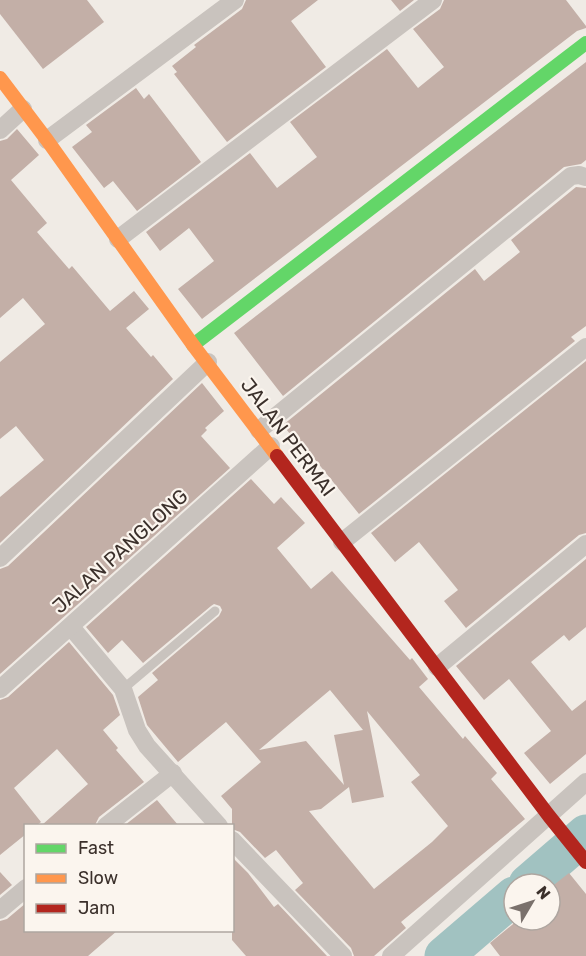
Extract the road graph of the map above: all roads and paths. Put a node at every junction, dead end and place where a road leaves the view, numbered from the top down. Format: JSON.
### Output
{"nodes":[{"id":1,"x":236,"y":0,"type":"edge"},
{"id":2,"x":433,"y":0,"type":"edge"},
{"id":3,"x":586,"y":43,"type":"edge"},
{"id":4,"x":0,"y":78,"type":"edge"},
{"id":5,"x":23,"y":109,"type":"junction"},
{"id":6,"x":0,"y":130,"type":"edge"},
{"id":7,"x":47,"y":140,"type":"junction"},
{"id":8,"x":586,"y":177,"type":"edge"},
{"id":9,"x":118,"y":239,"type":"junction"},
{"id":10,"x":193,"y":345,"type":"junction"},
{"id":11,"x":586,"y":347,"type":"edge"},
{"id":12,"x":208,"y":362,"type":"junction"},
{"id":13,"x":259,"y":430,"type":"junction"},
{"id":14,"x":271,"y":446,"type":"junction"},
{"id":15,"x":342,"y":542,"type":"junction"},
{"id":16,"x":586,"y":544,"type":"edge"},
{"id":17,"x":0,"y":558,"type":"edge"},
{"id":18,"x":215,"y":611,"type":"dead end"},
{"id":19,"x":71,"y":627,"type":"junction"},
{"id":20,"x":437,"y":667,"type":"junction"},
{"id":21,"x":0,"y":689,"type":"edge"},
{"id":22,"x":123,"y":689,"type":"junction"},
{"id":23,"x":173,"y":773,"type":"junction"},
{"id":24,"x":586,"y":782,"type":"edge"},
{"id":25,"x":550,"y":817,"type":"junction"},
{"id":26,"x":107,"y":824,"type":"edge"},
{"id":27,"x":218,"y":824,"type":"edge"},
{"id":28,"x":234,"y":842,"type":"edge"},
{"id":29,"x":586,"y":862,"type":"edge"},
{"id":30,"x":24,"y":890,"type":"edge"},
{"id":31,"x":0,"y":910,"type":"edge"},
{"id":32,"x":343,"y":956,"type":"edge"},
{"id":33,"x":391,"y":956,"type":"edge"}],
"edges":[{"from":1,"to":7,"type":"street"},
{"from":2,"to":9,"type":"street"},
{"from":3,"to":10,"type":"street"},
{"from":4,"to":5,"type":"street","name":"JALAN PERMAI"},
{"from":5,"to":6,"type":"street"},
{"from":5,"to":7,"type":"street","name":"JALAN PERMAI"},
{"from":7,"to":9,"type":"street","name":"JALAN PERMAI"},
{"from":8,"to":13,"type":"street"},
{"from":9,"to":10,"type":"street","name":"JALAN PERMAI"},
{"from":10,"to":12,"type":"street","name":"JALAN PERMAI"},
{"from":11,"to":15,"type":"street"},
{"from":12,"to":13,"type":"street","name":"JALAN PERMAI"},
{"from":12,"to":17,"type":"street"},
{"from":13,"to":14,"type":"street","name":"JALAN PERMAI"},
{"from":14,"to":15,"type":"street","name":"JALAN PERMAI"},
{"from":14,"to":19,"type":"street","name":"JALAN PANGLONG"},
{"from":15,"to":20,"type":"street","name":"JALAN PERMAI"},
{"from":16,"to":20,"type":"street"},
{"from":18,"to":22,"type":"lane"},
{"from":19,"to":21,"type":"street","name":"JALAN PANGLONG"},
{"from":19,"to":22,"type":"street"},
{"from":20,"to":25,"type":"street","name":"JALAN PERMAI"},
{"from":22,"to":23,"type":"street"},
{"from":23,"to":26,"type":"street"},
{"from":23,"to":27,"type":"street"},
{"from":24,"to":25,"type":"street"},
{"from":25,"to":29,"type":"street","name":"JALAN PERMAI"},
{"from":25,"to":33,"type":"street"},
{"from":28,"to":32,"type":"street"},
{"from":30,"to":31,"type":"street"}]}
